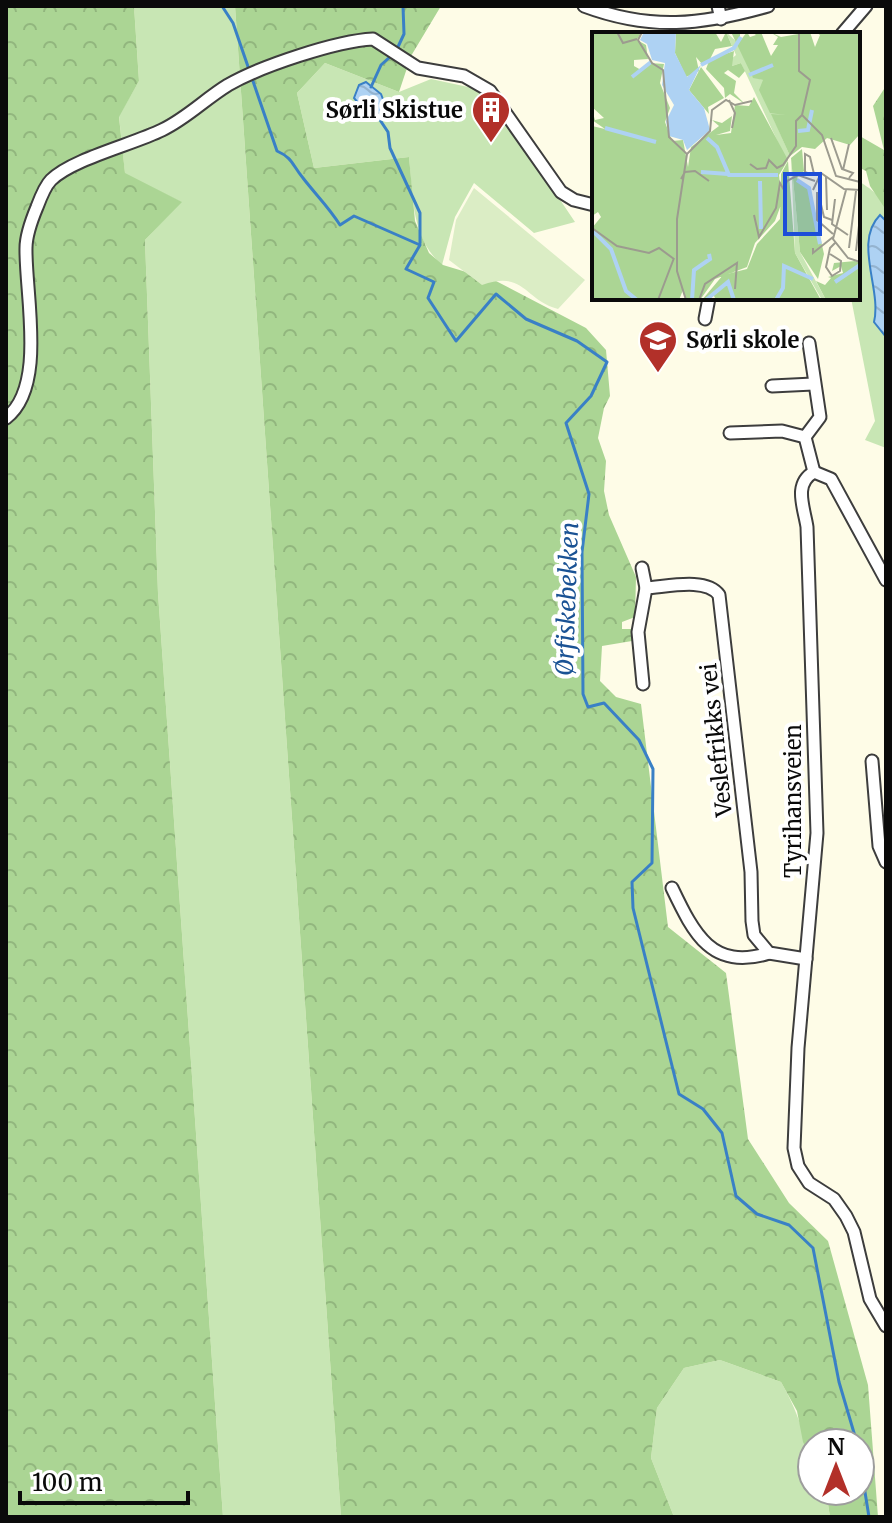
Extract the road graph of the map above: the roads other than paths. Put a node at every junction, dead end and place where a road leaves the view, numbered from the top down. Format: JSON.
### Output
{"nodes":[{"id":1,"x":584,"y":6,"type":"edge"},
{"id":2,"x":718,"y":6,"type":"edge"},
{"id":3,"x":768,"y":6,"type":"edge"},
{"id":4,"x":866,"y":6,"type":"edge"},
{"id":5,"x":721,"y":19,"type":"junction"},
{"id":6,"x":844,"y":32,"type":"edge"},
{"id":7,"x":592,"y":204,"type":"edge"},
{"id":8,"x":709,"y":300,"type":"edge"},
{"id":9,"x":705,"y":319,"type":"dead end"},
{"id":10,"x":809,"y":343,"type":"dead end"},
{"id":11,"x":813,"y":384,"type":"junction"},
{"id":12,"x":772,"y":386,"type":"dead end"},
{"id":13,"x":6,"y":418,"type":"edge"},
{"id":14,"x":730,"y":433,"type":"dead end"},
{"id":15,"x":805,"y":437,"type":"junction"},
{"id":16,"x":814,"y":472,"type":"junction"},
{"id":17,"x":642,"y":568,"type":"dead end"},
{"id":18,"x":886,"y":580,"type":"edge"},
{"id":19,"x":646,"y":588,"type":"junction"},
{"id":20,"x":643,"y":684,"type":"dead end"},
{"id":21,"x":872,"y":761,"type":"dead end"},
{"id":22,"x":886,"y":862,"type":"edge"},
{"id":23,"x":672,"y":888,"type":"dead end"},
{"id":24,"x":769,"y":953,"type":"junction"},
{"id":25,"x":806,"y":959,"type":"junction"},
{"id":26,"x":886,"y":1326,"type":"edge"}],
"edges":[{"from":1,"to":5,"type":"street"},
{"from":2,"to":5,"type":"street"},
{"from":3,"to":5,"type":"street"},
{"from":4,"to":6,"type":"street"},
{"from":7,"to":13,"type":"street"},
{"from":8,"to":9,"type":"street"},
{"from":10,"to":11,"type":"street"},
{"from":11,"to":12,"type":"street"},
{"from":11,"to":15,"type":"street"},
{"from":14,"to":15,"type":"street"},
{"from":15,"to":16,"type":"street"},
{"from":16,"to":18,"type":"street"},
{"from":16,"to":25,"type":"street","name":"Tyrihansveien"},
{"from":17,"to":19,"type":"street"},
{"from":19,"to":20,"type":"street"},
{"from":19,"to":24,"type":"street","name":"Veslefrikks vei"},
{"from":21,"to":22,"type":"street"},
{"from":23,"to":24,"type":"street"},
{"from":24,"to":25,"type":"street"},
{"from":25,"to":26,"type":"street","name":"Tyrihansveien"}]}
